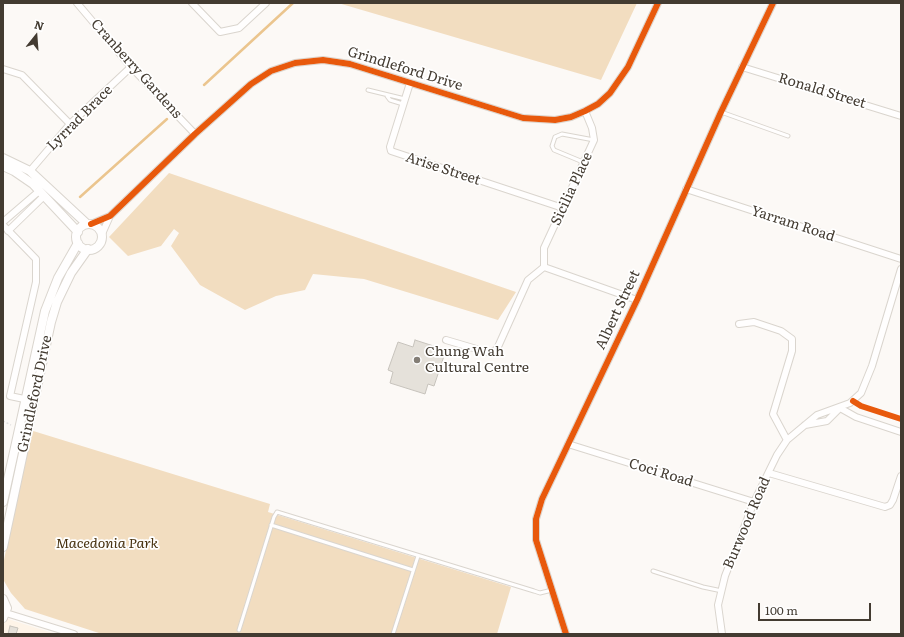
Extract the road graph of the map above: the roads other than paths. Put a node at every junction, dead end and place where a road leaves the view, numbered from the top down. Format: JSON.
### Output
{"nodes":[{"id":1,"x":79,"y":3,"type":"edge"},
{"id":2,"x":192,"y":3,"type":"edge"},
{"id":3,"x":266,"y":3,"type":"edge"},
{"id":4,"x":658,"y":3,"type":"edge"},
{"id":5,"x":773,"y":3,"type":"edge"},
{"id":6,"x":132,"y":67,"type":"junction"},
{"id":7,"x":742,"y":67,"type":"junction"},
{"id":8,"x":3,"y":69,"type":"edge"},
{"id":9,"x":410,"y":83,"type":"junction"},
{"id":10,"x":368,"y":90,"type":"dead end"},
{"id":11,"x":387,"y":96,"type":"junction"},
{"id":12,"x":404,"y":102,"type":"junction"},
{"id":13,"x":585,"y":111,"type":"junction"},
{"id":14,"x":721,"y":112,"type":"junction"},
{"id":15,"x":901,"y":116,"type":"edge"},
{"id":16,"x":70,"y":124,"type":"junction"},
{"id":17,"x":195,"y":134,"type":"junction"},
{"id":18,"x":788,"y":136,"type":"dead end"},
{"id":19,"x":594,"y":140,"type":"junction"},
{"id":20,"x":3,"y":158,"type":"edge"},
{"id":21,"x":585,"y":162,"type":"junction"},
{"id":22,"x":3,"y":166,"type":"edge"},
{"id":23,"x":30,"y":171,"type":"junction"},
{"id":24,"x":686,"y":188,"type":"junction"},
{"id":25,"x":41,"y":194,"type":"junction"},
{"id":26,"x":563,"y":208,"type":"junction"},
{"id":27,"x":110,"y":216,"type":"junction"},
{"id":28,"x":3,"y":224,"type":"edge"},
{"id":29,"x":89,"y":224,"type":"junction"},
{"id":30,"x":8,"y":231,"type":"junction"},
{"id":31,"x":78,"y":232,"type":"junction"},
{"id":32,"x":102,"y":234,"type":"junction"},
{"id":33,"x":78,"y":243,"type":"junction"},
{"id":34,"x":88,"y":250,"type":"junction"},
{"id":35,"x":901,"y":259,"type":"edge"},
{"id":36,"x":544,"y":267,"type":"junction"},
{"id":37,"x":901,"y":269,"type":"edge"},
{"id":38,"x":637,"y":300,"type":"junction"},
{"id":39,"x":739,"y":324,"type":"dead end"},
{"id":40,"x":446,"y":340,"type":"dead end"},
{"id":41,"x":25,"y":400,"type":"junction"},
{"id":42,"x":35,"y":401,"type":"junction"},
{"id":43,"x":840,"y":408,"type":"junction"},
{"id":44,"x":805,"y":425,"type":"junction"},
{"id":45,"x":901,"y":432,"type":"edge"},
{"id":46,"x":786,"y":440,"type":"junction"},
{"id":47,"x":568,"y":444,"type":"junction"},
{"id":48,"x":769,"y":473,"type":"junction"},
{"id":49,"x":901,"y":476,"type":"edge"},
{"id":50,"x":3,"y":502,"type":"edge"},
{"id":51,"x":754,"y":502,"type":"junction"},
{"id":52,"x":271,"y":526,"type":"junction"},
{"id":53,"x":3,"y":547,"type":"edge"},
{"id":54,"x":418,"y":556,"type":"junction"},
{"id":55,"x":413,"y":570,"type":"junction"},
{"id":56,"x":653,"y":571,"type":"dead end"},
{"id":57,"x":552,"y":590,"type":"junction"},
{"id":58,"x":722,"y":591,"type":"junction"},
{"id":59,"x":3,"y":599,"type":"edge"},
{"id":60,"x":5,"y":615,"type":"edge"},
{"id":61,"x":239,"y":630,"type":"dead end"},
{"id":62,"x":74,"y":634,"type":"edge"},
{"id":63,"x":393,"y":634,"type":"edge"},
{"id":64,"x":566,"y":634,"type":"edge"},
{"id":65,"x":722,"y":634,"type":"edge"}],
"edges":[{"from":1,"to":6,"type":"street","name":"Cranberry Gardens"},
{"from":2,"to":3,"type":"street"},
{"from":4,"to":13,"type":"street","name":"Grindleford Drive"},
{"from":5,"to":7,"type":"street","name":"Albert Street"},
{"from":6,"to":16,"type":"street","name":"Lyrrad Brace"},
{"from":6,"to":17,"type":"street","name":"Cranberry Gardens"},
{"from":7,"to":14,"type":"street","name":"Albert Street"},
{"from":7,"to":15,"type":"street","name":"Ronald Street"},
{"from":8,"to":16,"type":"street"},
{"from":9,"to":12,"type":"street","name":"Arise Street"},
{"from":9,"to":13,"type":"street","name":"Grindleford Drive"},
{"from":9,"to":17,"type":"street","name":"Grindleford Drive"},
{"from":10,"to":11,"type":"lane"},
{"from":11,"to":12,"type":"lane"},
{"from":11,"to":12,"type":"lane"},
{"from":12,"to":26,"type":"street","name":"Arise Street"},
{"from":13,"to":19,"type":"street","name":"Sicilia Place"},
{"from":14,"to":18,"type":"lane"},
{"from":14,"to":24,"type":"street","name":"Albert Street"},
{"from":16,"to":23,"type":"street","name":"Lyrrad Brace"},
{"from":17,"to":27,"type":"street","name":"Grindleford Drive"},
{"from":19,"to":21,"type":"street","name":"Sicilia Place"},
{"from":19,"to":21,"type":"lane"},
{"from":20,"to":23,"type":"street"},
{"from":21,"to":26,"type":"street","name":"Sicilia Place"},
{"from":22,"to":25,"type":"street"},
{"from":23,"to":29,"type":"street"},
{"from":24,"to":35,"type":"street","name":"Yarram Road"},
{"from":24,"to":38,"type":"street","name":"Albert Street"},
{"from":25,"to":28,"type":"street"},
{"from":25,"to":30,"type":"street"},
{"from":25,"to":31,"type":"street"},
{"from":26,"to":36,"type":"street","name":"Sicilia Place"},
{"from":27,"to":29,"type":"street","name":"Grindleford Drive"},
{"from":27,"to":32,"type":"street","name":"Grindleford Drive"},
{"from":28,"to":30,"type":"street"},
{"from":29,"to":31,"type":"street","name":"Grindleford Drive"},
{"from":29,"to":32,"type":"street"},
{"from":30,"to":41,"type":"street"},
{"from":31,"to":33,"type":"street","name":"Grindleford Drive"},
{"from":32,"to":34,"type":"street","name":"Grindleford Drive"},
{"from":33,"to":34,"type":"street"},
{"from":33,"to":41,"type":"street","name":"Grindleford Drive"},
{"from":34,"to":42,"type":"street","name":"Grindleford Drive"},
{"from":36,"to":38,"type":"street"},
{"from":36,"to":40,"type":"street"},
{"from":37,"to":43,"type":"street","name":"Burwood Road"},
{"from":38,"to":47,"type":"street","name":"Albert Street"},
{"from":39,"to":46,"type":"street"},
{"from":41,"to":42,"type":"street"},
{"from":41,"to":50,"type":"street","name":"Grindleford Drive"},
{"from":42,"to":53,"type":"street","name":"Grindleford Drive"},
{"from":43,"to":44,"type":"street","name":"Burwood Road"},
{"from":43,"to":44,"type":"street","name":"Burwood Road"},
{"from":43,"to":45,"type":"street"},
{"from":44,"to":46,"type":"street","name":"Burwood Road"},
{"from":46,"to":48,"type":"street","name":"Burwood Road"},
{"from":47,"to":51,"type":"street","name":"Coci Road"},
{"from":47,"to":57,"type":"street","name":"Albert Street"},
{"from":48,"to":49,"type":"street"},
{"from":48,"to":51,"type":"street","name":"Burwood Road"},
{"from":51,"to":58,"type":"street","name":"Burwood Road"},
{"from":52,"to":54,"type":"lane"},
{"from":52,"to":55,"type":"lane"},
{"from":52,"to":61,"type":"lane"},
{"from":54,"to":55,"type":"lane"},
{"from":54,"to":57,"type":"lane"},
{"from":55,"to":63,"type":"lane"},
{"from":56,"to":58,"type":"lane"},
{"from":57,"to":64,"type":"street","name":"Albert Street"},
{"from":58,"to":65,"type":"street","name":"Burwood Road"},
{"from":59,"to":60,"type":"street"},
{"from":60,"to":62,"type":"street"}]}
